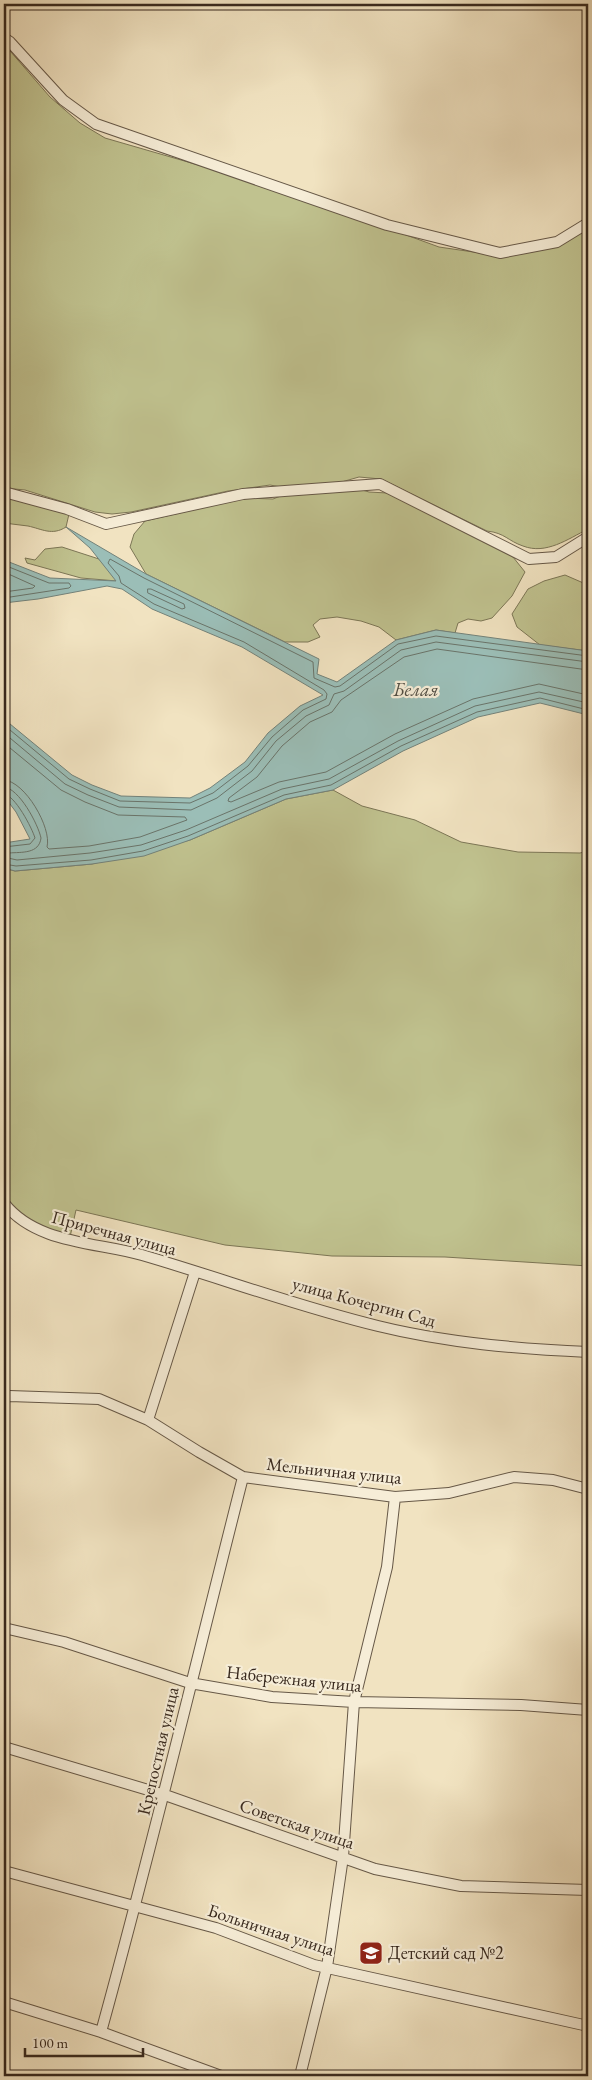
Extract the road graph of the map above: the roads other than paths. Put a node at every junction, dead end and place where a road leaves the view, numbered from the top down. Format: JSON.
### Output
{"nodes":[{"id":1,"x":4,"y":38,"type":"edge"},
{"id":2,"x":588,"y":223,"type":"edge"},
{"id":3,"x":4,"y":492,"type":"edge"},
{"id":4,"x":588,"y":538,"type":"edge"},
{"id":5,"x":4,"y":1203,"type":"edge"},
{"id":6,"x":195,"y":1272,"type":"junction"},
{"id":7,"x":588,"y":1352,"type":"edge"},
{"id":8,"x":4,"y":1398,"type":"edge"},
{"id":9,"x":148,"y":1420,"type":"junction"},
{"id":10,"x":243,"y":1477,"type":"junction"},
{"id":11,"x":588,"y":1489,"type":"edge"},
{"id":12,"x":395,"y":1497,"type":"junction"},
{"id":13,"x":4,"y":1628,"type":"edge"},
{"id":14,"x":190,"y":1683,"type":"junction"},
{"id":15,"x":354,"y":1702,"type":"junction"},
{"id":16,"x":588,"y":1710,"type":"edge"},
{"id":17,"x":4,"y":1747,"type":"edge"},
{"id":18,"x":165,"y":1795,"type":"junction"},
{"id":19,"x":343,"y":1857,"type":"junction"},
{"id":20,"x":4,"y":1871,"type":"edge"},
{"id":21,"x":588,"y":1890,"type":"edge"},
{"id":22,"x":136,"y":1906,"type":"junction"},
{"id":23,"x":326,"y":1966,"type":"junction"},
{"id":24,"x":4,"y":2002,"type":"edge"},
{"id":25,"x":588,"y":2026,"type":"edge"},
{"id":26,"x":101,"y":2032,"type":"junction"},
{"id":27,"x":221,"y":2076,"type":"edge"},
{"id":28,"x":300,"y":2076,"type":"edge"}],
"edges":[{"from":1,"to":2,"type":"street"},
{"from":3,"to":4,"type":"street"},
{"from":5,"to":6,"type":"street","name":"Приречная улица"},
{"from":6,"to":7,"type":"street","name":"улица Кочергин Сад"},
{"from":6,"to":9,"type":"street"},
{"from":8,"to":9,"type":"street","name":"Мельничная улица"},
{"from":9,"to":10,"type":"street","name":"Мельничная улица"},
{"from":10,"to":12,"type":"street","name":"Мельничная улица"},
{"from":10,"to":14,"type":"street","name":"Крепостная улица"},
{"from":11,"to":12,"type":"street","name":"Мельничная улица"},
{"from":12,"to":15,"type":"street"},
{"from":13,"to":14,"type":"street","name":"Набережная улица"},
{"from":14,"to":15,"type":"street","name":"Набережная улица"},
{"from":14,"to":18,"type":"street","name":"Крепостная улица"},
{"from":15,"to":16,"type":"street","name":"Набережная улица"},
{"from":15,"to":19,"type":"street"},
{"from":17,"to":18,"type":"street","name":"Советская улица"},
{"from":18,"to":19,"type":"street","name":"Советская улица"},
{"from":18,"to":22,"type":"street","name":"Крепостная улица"},
{"from":19,"to":21,"type":"street","name":"Советская улица"},
{"from":19,"to":23,"type":"street"},
{"from":20,"to":22,"type":"street","name":"Больничная улица"},
{"from":22,"to":23,"type":"street","name":"Больничная улица"},
{"from":22,"to":26,"type":"street","name":"Крепостная улица"},
{"from":23,"to":25,"type":"street","name":"Больничная улица"},
{"from":23,"to":28,"type":"street"},
{"from":24,"to":26,"type":"street"},
{"from":26,"to":27,"type":"street"}]}
